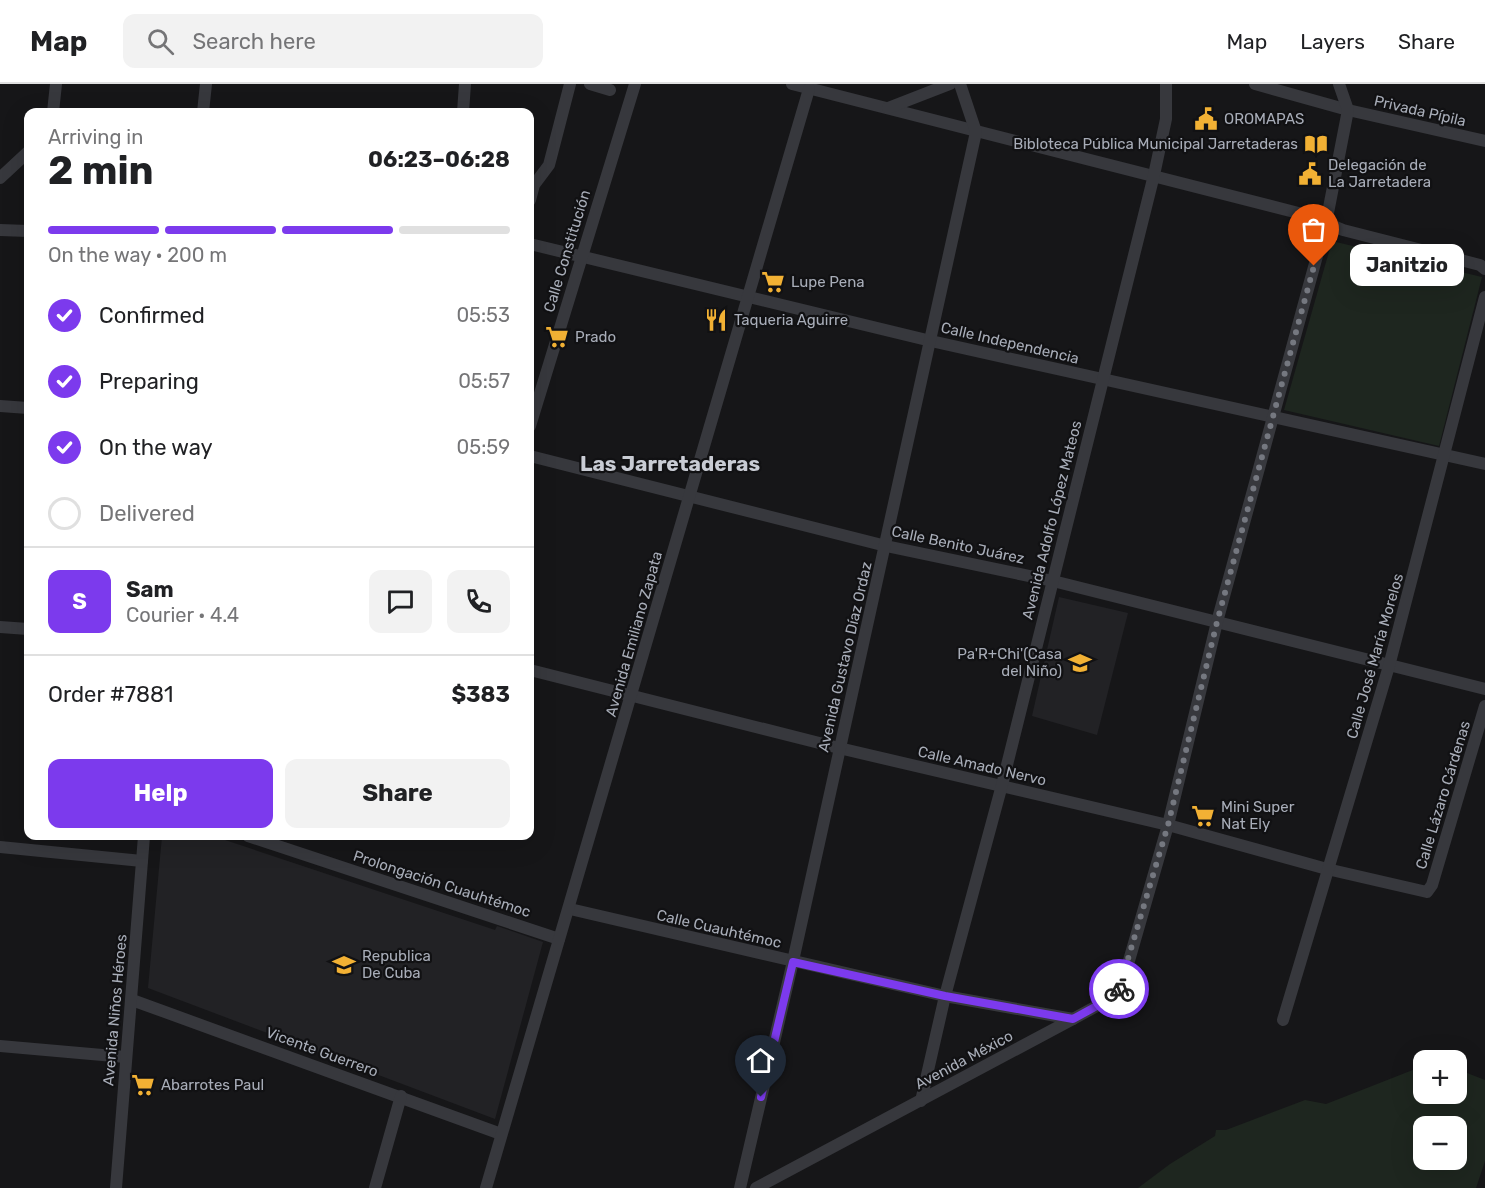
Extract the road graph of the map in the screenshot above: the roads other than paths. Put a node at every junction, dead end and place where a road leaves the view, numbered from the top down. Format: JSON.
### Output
{"nodes":[{"id":1,"x":56,"y":84,"type":"edge"},
{"id":2,"x":206,"y":84,"type":"edge"},
{"id":3,"x":465,"y":84,"type":"edge"},
{"id":4,"x":570,"y":84,"type":"edge"},
{"id":5,"x":590,"y":84,"type":"edge"},
{"id":6,"x":635,"y":84,"type":"edge"},
{"id":7,"x":792,"y":84,"type":"edge"},
{"id":8,"x":950,"y":84,"type":"edge"},
{"id":9,"x":960,"y":84,"type":"edge"},
{"id":10,"x":1166,"y":84,"type":"edge"},
{"id":11,"x":1255,"y":84,"type":"edge"},
{"id":12,"x":1339,"y":84,"type":"edge"},
{"id":13,"x":809,"y":89,"type":"junction"},
{"id":14,"x":610,"y":90,"type":"dead end"},
{"id":15,"x":53,"y":108,"type":"edge"},
{"id":16,"x":203,"y":108,"type":"edge"},
{"id":17,"x":463,"y":108,"type":"edge"},
{"id":18,"x":888,"y":108,"type":"junction"},
{"id":19,"x":1348,"y":110,"type":"junction"},
{"id":20,"x":976,"y":132,"type":"junction"},
{"id":21,"x":1485,"y":141,"type":"edge"},
{"id":22,"x":24,"y":156,"type":"edge"},
{"id":23,"x":1154,"y":175,"type":"junction"},
{"id":24,"x":0,"y":178,"type":"edge"},
{"id":25,"x":534,"y":185,"type":"edge"},
{"id":26,"x":1326,"y":223,"type":"junction"},
{"id":27,"x":0,"y":230,"type":"edge"},
{"id":28,"x":24,"y":231,"type":"edge"},
{"id":29,"x":534,"y":245,"type":"edge"},
{"id":30,"x":581,"y":257,"type":"junction"},
{"id":31,"x":1485,"y":269,"type":"edge"},
{"id":32,"x":1485,"y":297,"type":"edge"},
{"id":33,"x":748,"y":299,"type":"junction"},
{"id":34,"x":931,"y":341,"type":"junction"},
{"id":35,"x":1102,"y":379,"type":"junction"},
{"id":36,"x":0,"y":406,"type":"edge"},
{"id":37,"x":24,"y":408,"type":"edge"},
{"id":38,"x":534,"y":413,"type":"edge"},
{"id":39,"x":1272,"y":418,"type":"junction"},
{"id":40,"x":1445,"y":455,"type":"junction"},
{"id":41,"x":534,"y":457,"type":"edge"},
{"id":42,"x":1485,"y":465,"type":"edge"},
{"id":43,"x":690,"y":497,"type":"junction"},
{"id":44,"x":886,"y":546,"type":"junction"},
{"id":45,"x":1053,"y":581,"type":"junction"},
{"id":46,"x":1217,"y":622,"type":"junction"},
{"id":47,"x":0,"y":627,"type":"edge"},
{"id":48,"x":24,"y":629,"type":"edge"},
{"id":49,"x":1389,"y":666,"type":"junction"},
{"id":50,"x":534,"y":671,"type":"edge"},
{"id":51,"x":1485,"y":689,"type":"edge"},
{"id":52,"x":631,"y":696,"type":"junction"},
{"id":53,"x":1485,"y":706,"type":"edge"},
{"id":54,"x":839,"y":748,"type":"junction"},
{"id":55,"x":1002,"y":785,"type":"junction"},
{"id":56,"x":1168,"y":825,"type":"junction"},
{"id":57,"x":144,"y":840,"type":"edge"},
{"id":58,"x":260,"y":840,"type":"edge"},
{"id":59,"x":0,"y":847,"type":"edge"},
{"id":60,"x":142,"y":861,"type":"junction"},
{"id":61,"x":1327,"y":869,"type":"junction"},
{"id":62,"x":1427,"y":892,"type":"joint"},
{"id":63,"x":570,"y":909,"type":"junction"},
{"id":64,"x":559,"y":939,"type":"junction"},
{"id":65,"x":793,"y":962,"type":"junction"},
{"id":66,"x":945,"y":996,"type":"junction"},
{"id":67,"x":132,"y":1000,"type":"junction"},
{"id":68,"x":1073,"y":1019,"type":"junction"},
{"id":69,"x":1283,"y":1020,"type":"dead end"},
{"id":70,"x":0,"y":1046,"type":"edge"},
{"id":71,"x":125,"y":1057,"type":"junction"},
{"id":72,"x":401,"y":1096,"type":"junction"},
{"id":73,"x":921,"y":1101,"type":"junction"},
{"id":74,"x":501,"y":1134,"type":"junction"},
{"id":75,"x":116,"y":1188,"type":"edge"},
{"id":76,"x":375,"y":1188,"type":"edge"},
{"id":77,"x":486,"y":1188,"type":"edge"},
{"id":78,"x":740,"y":1188,"type":"edge"},
{"id":79,"x":756,"y":1188,"type":"edge"}],
"edges":[{"from":1,"to":15,"type":"street"},
{"from":2,"to":16,"type":"street"},
{"from":3,"to":17,"type":"street"},
{"from":4,"to":25,"type":"street"},
{"from":5,"to":14,"type":"street"},
{"from":6,"to":30,"type":"street","name":"Calle Constitución"},
{"from":7,"to":13,"type":"street"},
{"from":8,"to":18,"type":"street"},
{"from":9,"to":20,"type":"street"},
{"from":10,"to":23,"type":"street","name":"Avenida Adolfo López Mateos"},
{"from":11,"to":19,"type":"street","name":"Privada Pípila"},
{"from":12,"to":19,"type":"street"},
{"from":13,"to":18,"type":"street"},
{"from":13,"to":33,"type":"street","name":"Avenida Emiliano Zapata"},
{"from":18,"to":20,"type":"street"},
{"from":19,"to":21,"type":"street","name":"Privada Pípila"},
{"from":19,"to":26,"type":"street","name":"Avenida México"},
{"from":20,"to":23,"type":"street"},
{"from":20,"to":34,"type":"street","name":"Avenida Gustavo Díaz Ordaz"},
{"from":22,"to":24,"type":"street"},
{"from":23,"to":26,"type":"street"},
{"from":23,"to":35,"type":"street","name":"Avenida Adolfo López Mateos"},
{"from":26,"to":31,"type":"street"},
{"from":26,"to":39,"type":"street","name":"Avenida México"},
{"from":27,"to":28,"type":"street"},
{"from":29,"to":30,"type":"street","name":"Calle Independencia"},
{"from":30,"to":33,"type":"street","name":"Calle Independencia"},
{"from":30,"to":38,"type":"street","name":"Calle Constitución"},
{"from":32,"to":40,"type":"street","name":"Calle José María Morelos"},
{"from":33,"to":34,"type":"street","name":"Calle Independencia"},
{"from":33,"to":43,"type":"street","name":"Avenida Emiliano Zapata"},
{"from":34,"to":35,"type":"street","name":"Calle Independencia"},
{"from":34,"to":44,"type":"street","name":"Avenida Gustavo Díaz Ordaz"},
{"from":35,"to":39,"type":"street","name":"Calle Independencia"},
{"from":35,"to":45,"type":"street","name":"Avenida Adolfo López Mateos"},
{"from":36,"to":37,"type":"street"},
{"from":39,"to":40,"type":"street","name":"Calle Independencia"},
{"from":39,"to":46,"type":"street","name":"Avenida México"},
{"from":40,"to":42,"type":"street","name":"Calle Independencia"},
{"from":40,"to":49,"type":"street","name":"Calle José María Morelos"},
{"from":41,"to":43,"type":"street","name":"Calle Benito Juárez"},
{"from":43,"to":44,"type":"street","name":"Calle Benito Juárez"},
{"from":43,"to":52,"type":"street","name":"Avenida Emiliano Zapata"},
{"from":44,"to":45,"type":"street","name":"Calle Benito Juárez"},
{"from":44,"to":54,"type":"street","name":"Avenida Gustavo Díaz Ordaz"},
{"from":45,"to":46,"type":"street","name":"Calle Benito Juárez"},
{"from":45,"to":55,"type":"street","name":"Avenida Adolfo López Mateos"},
{"from":46,"to":49,"type":"street","name":"Calle Benito Juárez"},
{"from":46,"to":56,"type":"street","name":"Avenida México"},
{"from":47,"to":48,"type":"street"},
{"from":49,"to":51,"type":"street","name":"Calle Benito Juárez"},
{"from":49,"to":61,"type":"street","name":"Calle José María Morelos"},
{"from":50,"to":52,"type":"street","name":"Calle Amado Nervo"},
{"from":52,"to":54,"type":"street","name":"Calle Amado Nervo"},
{"from":52,"to":63,"type":"street","name":"Avenida Emiliano Zapata"},
{"from":53,"to":62,"type":"street","name":"Calle Lázaro Cárdenas"},
{"from":54,"to":55,"type":"street","name":"Calle Amado Nervo"},
{"from":54,"to":65,"type":"street","name":"Avenida Gustavo Díaz Ordaz"},
{"from":55,"to":56,"type":"street","name":"Calle Amado Nervo"},
{"from":55,"to":66,"type":"street","name":"Avenida Adolfo López Mateos"},
{"from":56,"to":61,"type":"street","name":"Calle Amado Nervo"},
{"from":56,"to":68,"type":"street","name":"Avenida México"},
{"from":57,"to":60,"type":"street","name":"Avenida Niños Héroes"},
{"from":58,"to":64,"type":"street","name":"Prolongación Cuauhtémoc"},
{"from":59,"to":60,"type":"street"},
{"from":60,"to":67,"type":"street","name":"Avenida Niños Héroes"},
{"from":61,"to":62,"type":"street","name":"Calle Amado Nervo"},
{"from":61,"to":69,"type":"street","name":"Calle José María Morelos"},
{"from":63,"to":64,"type":"street","name":"Avenida Emiliano Zapata"},
{"from":63,"to":65,"type":"street","name":"Calle Cuauhtémoc"},
{"from":64,"to":74,"type":"street","name":"Avenida Emiliano Zapata"},
{"from":65,"to":66,"type":"street","name":"Calle Cuauhtémoc"},
{"from":65,"to":78,"type":"street","name":"Avenida Gustavo Díaz Ordaz"},
{"from":66,"to":68,"type":"street","name":"Calle Cuauhtémoc"},
{"from":66,"to":73,"type":"street","name":"Avenida Adolfo López Mateos"},
{"from":67,"to":71,"type":"street","name":"Avenida Niños Héroes"},
{"from":67,"to":72,"type":"street","name":"Vicente Guerrero"},
{"from":68,"to":73,"type":"street","name":"Avenida México"},
{"from":70,"to":71,"type":"street"},
{"from":71,"to":75,"type":"street","name":"Avenida Niños Héroes"},
{"from":72,"to":74,"type":"street","name":"Vicente Guerrero"},
{"from":72,"to":76,"type":"street"},
{"from":73,"to":79,"type":"street","name":"Avenida México"},
{"from":74,"to":77,"type":"street","name":"Avenida Emiliano Zapata"}]}
